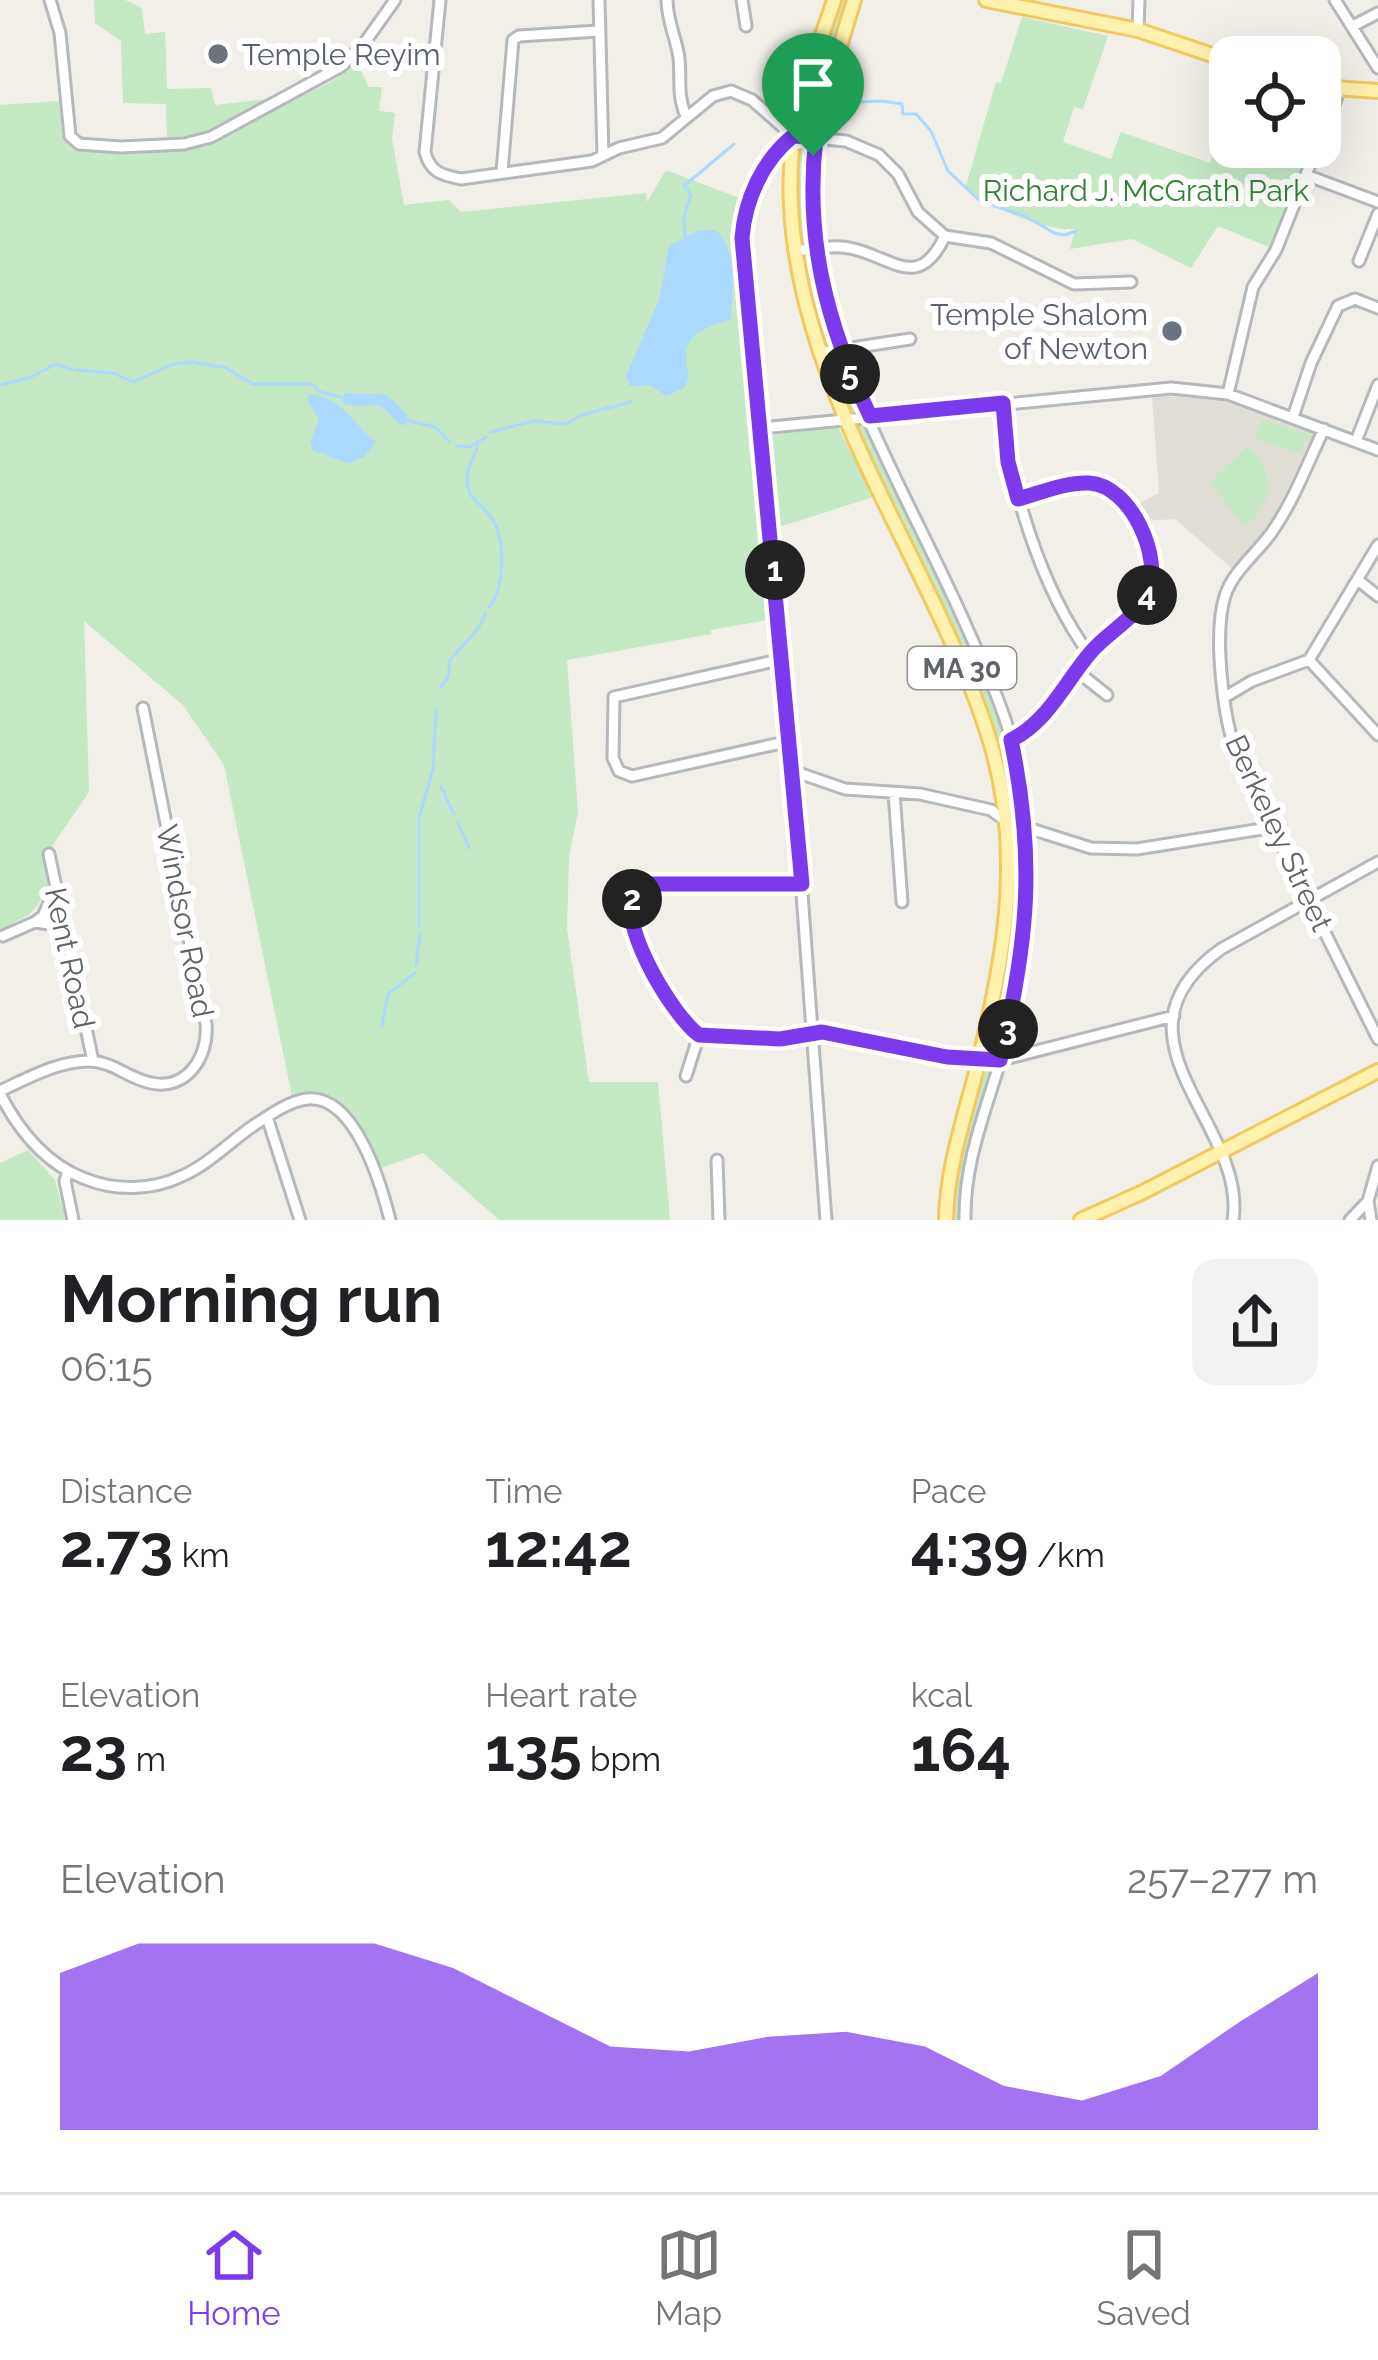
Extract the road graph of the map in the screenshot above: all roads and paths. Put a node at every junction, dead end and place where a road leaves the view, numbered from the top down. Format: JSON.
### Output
{"nodes":[{"id":1,"x":50,"y":0,"type":"edge"},
{"id":2,"x":395,"y":0,"type":"edge"},
{"id":3,"x":440,"y":0,"type":"edge"},
{"id":4,"x":598,"y":0,"type":"edge"},
{"id":5,"x":667,"y":0,"type":"edge"},
{"id":6,"x":742,"y":0,"type":"edge"},
{"id":7,"x":834,"y":0,"type":"edge"},
{"id":8,"x":854,"y":0,"type":"edge"},
{"id":9,"x":986,"y":0,"type":"edge"},
{"id":10,"x":1139,"y":0,"type":"edge"},
{"id":11,"x":1335,"y":0,"type":"edge"},
{"id":12,"x":1378,"y":13,"type":"edge"},
{"id":13,"x":746,"y":26,"type":"dead end"},
{"id":14,"x":1353,"y":26,"type":"junction"},
{"id":15,"x":1138,"y":30,"type":"junction"},
{"id":16,"x":599,"y":31,"type":"junction"},
{"id":17,"x":1209,"y":54,"type":"edge"},
{"id":18,"x":1374,"y":54,"type":"edge"},
{"id":19,"x":835,"y":63,"type":"junction"},
{"id":20,"x":1378,"y":68,"type":"edge"},
{"id":21,"x":1341,"y":89,"type":"edge"},
{"id":22,"x":1378,"y":91,"type":"edge"},
{"id":23,"x":686,"y":116,"type":"junction"},
{"id":24,"x":793,"y":136,"type":"junction"},
{"id":25,"x":816,"y":137,"type":"junction"},
{"id":26,"x":603,"y":156,"type":"junction"},
{"id":27,"x":1309,"y":168,"type":"edge"},
{"id":28,"x":502,"y":172,"type":"junction"},
{"id":29,"x":1306,"y":175,"type":"junction"},
{"id":30,"x":1378,"y":202,"type":"edge"},
{"id":31,"x":1378,"y":214,"type":"edge"},
{"id":32,"x":945,"y":236,"type":"junction"},
{"id":33,"x":814,"y":249,"type":"junction"},
{"id":34,"x":794,"y":251,"type":"junction"},
{"id":35,"x":1358,"y":262,"type":"dead end"},
{"id":36,"x":1131,"y":282,"type":"dead end"},
{"id":37,"x":1378,"y":308,"type":"edge"},
{"id":38,"x":910,"y":340,"type":"dead end"},
{"id":39,"x":839,"y":347,"type":"junction"},
{"id":40,"x":819,"y":352,"type":"junction"},
{"id":41,"x":1378,"y":385,"type":"edge"},
{"id":42,"x":1228,"y":394,"type":"junction"},
{"id":43,"x":1003,"y":403,"type":"junction"},
{"id":44,"x":870,"y":416,"type":"junction"},
{"id":45,"x":1293,"y":417,"type":"junction"},
{"id":46,"x":848,"y":418,"type":"junction"},
{"id":47,"x":761,"y":428,"type":"junction"},
{"id":48,"x":1324,"y":429,"type":"junction"},
{"id":49,"x":1356,"y":441,"type":"junction"},
{"id":50,"x":1378,"y":450,"type":"edge"},
{"id":51,"x":1018,"y":499,"type":"junction"},
{"id":52,"x":1378,"y":545,"type":"edge"},
{"id":53,"x":1359,"y":581,"type":"junction"},
{"id":54,"x":1378,"y":596,"type":"edge"},
{"id":55,"x":1089,"y":654,"type":"junction"},
{"id":56,"x":783,"y":658,"type":"junction"},
{"id":57,"x":1310,"y":660,"type":"junction"},
{"id":58,"x":1078,"y":672,"type":"junction"},
{"id":59,"x":1107,"y":695,"type":"dead end"},
{"id":60,"x":1226,"y":698,"type":"junction"},
{"id":61,"x":142,"y":708,"type":"dead end"},
{"id":62,"x":1378,"y":735,"type":"edge"},
{"id":63,"x":790,"y":740,"type":"junction"},
{"id":64,"x":1011,"y":740,"type":"junction"},
{"id":65,"x":793,"y":770,"type":"junction"},
{"id":66,"x":894,"y":793,"type":"junction"},
{"id":67,"x":1006,"y":821,"type":"junction"},
{"id":68,"x":1274,"y":827,"type":"junction"},
{"id":69,"x":1027,"y":828,"type":"junction"},
{"id":70,"x":49,"y":854,"type":"dead end"},
{"id":71,"x":1378,"y":862,"type":"edge"},
{"id":72,"x":802,"y":884,"type":"junction"},
{"id":73,"x":56,"y":889,"type":"junction"},
{"id":74,"x":902,"y":902,"type":"dead end"},
{"id":75,"x":1311,"y":902,"type":"junction"},
{"id":76,"x":35,"y":922,"type":"junction"},
{"id":77,"x":63,"y":926,"type":"junction"},
{"id":78,"x":3,"y":937,"type":"dead end"},
{"id":79,"x":1174,"y":1016,"type":"junction"},
{"id":80,"x":813,"y":1031,"type":"junction"},
{"id":81,"x":699,"y":1035,"type":"junction"},
{"id":82,"x":1378,"y":1039,"type":"edge"},
{"id":83,"x":1000,"y":1060,"type":"junction"},
{"id":84,"x":93,"y":1061,"type":"junction"},
{"id":85,"x":979,"y":1061,"type":"junction"},
{"id":86,"x":1378,"y":1071,"type":"edge"},
{"id":87,"x":686,"y":1076,"type":"dead end"},
{"id":88,"x":0,"y":1093,"type":"edge"},
{"id":89,"x":267,"y":1117,"type":"junction"},
{"id":90,"x":1220,"y":1152,"type":"junction"},
{"id":91,"x":716,"y":1160,"type":"dead end"},
{"id":92,"x":1378,"y":1166,"type":"edge"},
{"id":93,"x":68,"y":1171,"type":"junction"},
{"id":94,"x":1368,"y":1201,"type":"junction"},
{"id":95,"x":73,"y":1220,"type":"edge"},
{"id":96,"x":300,"y":1220,"type":"edge"},
{"id":97,"x":390,"y":1220,"type":"edge"},
{"id":98,"x":719,"y":1220,"type":"edge"},
{"id":99,"x":826,"y":1220,"type":"edge"},
{"id":100,"x":946,"y":1220,"type":"edge"},
{"id":101,"x":965,"y":1220,"type":"edge"},
{"id":102,"x":1081,"y":1220,"type":"edge"},
{"id":103,"x":1233,"y":1220,"type":"edge"},
{"id":104,"x":1351,"y":1220,"type":"edge"},
{"id":105,"x":1371,"y":1220,"type":"edge"}],
"edges":[{"from":1,"to":2,"type":"street"},
{"from":3,"to":28,"type":"street"},
{"from":4,"to":16,"type":"street"},
{"from":5,"to":23,"type":"street"},
{"from":6,"to":13,"type":"street"},
{"from":7,"to":24,"type":"main road","number":"MA 30"},
{"from":8,"to":19,"type":"main road","number":"MA 30"},
{"from":9,"to":15,"type":"main road"},
{"from":10,"to":15,"type":"street"},
{"from":11,"to":14,"type":"street"},
{"from":12,"to":14,"type":"street"},
{"from":14,"to":18,"type":"street"},
{"from":15,"to":17,"type":"main road"},
{"from":16,"to":26,"type":"street"},
{"from":16,"to":28,"type":"street"},
{"from":18,"to":20,"type":"street"},
{"from":19,"to":24,"type":"main road","number":"MA 30"},
{"from":19,"to":25,"type":"street"},
{"from":21,"to":22,"type":"main road"},
{"from":23,"to":24,"type":"street"},
{"from":23,"to":26,"type":"street"},
{"from":24,"to":25,"type":"street"},
{"from":24,"to":34,"type":"main road","number":"MA 30"},
{"from":24,"to":47,"type":"street"},
{"from":25,"to":32,"type":"street"},
{"from":25,"to":33,"type":"street"},
{"from":26,"to":28,"type":"street"},
{"from":27,"to":29,"type":"street"},
{"from":29,"to":30,"type":"street"},
{"from":29,"to":42,"type":"street"},
{"from":31,"to":35,"type":"street"},
{"from":32,"to":33,"type":"street"},
{"from":32,"to":36,"type":"street"},
{"from":33,"to":34,"type":"street"},
{"from":33,"to":39,"type":"street"},
{"from":34,"to":40,"type":"main road","number":"MA 30"},
{"from":37,"to":45,"type":"street"},
{"from":38,"to":39,"type":"street"},
{"from":39,"to":40,"type":"street"},
{"from":39,"to":44,"type":"street"},
{"from":40,"to":46,"type":"main road","number":"MA 30"},
{"from":41,"to":49,"type":"street"},
{"from":42,"to":43,"type":"street"},
{"from":42,"to":45,"type":"street"},
{"from":43,"to":44,"type":"street"},
{"from":43,"to":51,"type":"street"},
{"from":44,"to":46,"type":"street"},
{"from":44,"to":64,"type":"street"},
{"from":45,"to":48,"type":"street"},
{"from":46,"to":47,"type":"street"},
{"from":46,"to":67,"type":"main road","number":"MA 30"},
{"from":47,"to":56,"type":"street"},
{"from":48,"to":49,"type":"street"},
{"from":48,"to":60,"type":"street","name":"Berkeley Street"},
{"from":49,"to":50,"type":"street"},
{"from":51,"to":55,"type":"street"},
{"from":51,"to":55,"type":"street"},
{"from":52,"to":53,"type":"street"},
{"from":53,"to":54,"type":"street"},
{"from":53,"to":57,"type":"street"},
{"from":55,"to":58,"type":"street"},
{"from":56,"to":63,"type":"street"},
{"from":56,"to":63,"type":"street"},
{"from":57,"to":60,"type":"street"},
{"from":57,"to":62,"type":"street"},
{"from":58,"to":59,"type":"street"},
{"from":58,"to":64,"type":"street"},
{"from":60,"to":68,"type":"street","name":"Berkeley Street"},
{"from":61,"to":84,"type":"street","name":"Windsor Road"},
{"from":63,"to":65,"type":"street"},
{"from":64,"to":69,"type":"street"},
{"from":65,"to":66,"type":"street"},
{"from":65,"to":72,"type":"street"},
{"from":66,"to":67,"type":"street"},
{"from":66,"to":74,"type":"street"},
{"from":67,"to":69,"type":"street"},
{"from":67,"to":85,"type":"main road","number":"MA 30"},
{"from":68,"to":69,"type":"street"},
{"from":68,"to":75,"type":"street","name":"Berkeley Street"},
{"from":69,"to":83,"type":"street"},
{"from":70,"to":73,"type":"street","name":"Kent Road"},
{"from":71,"to":75,"type":"street"},
{"from":72,"to":80,"type":"street"},
{"from":72,"to":81,"type":"street"},
{"from":73,"to":76,"type":"street"},
{"from":73,"to":77,"type":"street","name":"Kent Road"},
{"from":75,"to":79,"type":"street"},
{"from":75,"to":82,"type":"street","name":"Berkeley Street"},
{"from":76,"to":77,"type":"street"},
{"from":76,"to":78,"type":"street"},
{"from":77,"to":84,"type":"street","name":"Kent Road"},
{"from":79,"to":83,"type":"street"},
{"from":79,"to":90,"type":"street"},
{"from":80,"to":81,"type":"street"},
{"from":80,"to":85,"type":"street"},
{"from":80,"to":99,"type":"street"},
{"from":81,"to":87,"type":"street"},
{"from":83,"to":85,"type":"street"},
{"from":83,"to":101,"type":"street"},
{"from":84,"to":88,"type":"street"},
{"from":85,"to":100,"type":"main road","number":"MA 30"},
{"from":86,"to":90,"type":"main road"},
{"from":88,"to":93,"type":"street"},
{"from":89,"to":93,"type":"street"},
{"from":89,"to":96,"type":"street"},
{"from":89,"to":97,"type":"street"},
{"from":90,"to":102,"type":"main road"},
{"from":90,"to":103,"type":"street"},
{"from":91,"to":98,"type":"street"},
{"from":92,"to":94,"type":"street"},
{"from":93,"to":95,"type":"street"},
{"from":94,"to":104,"type":"street"},
{"from":94,"to":105,"type":"street"}]}
